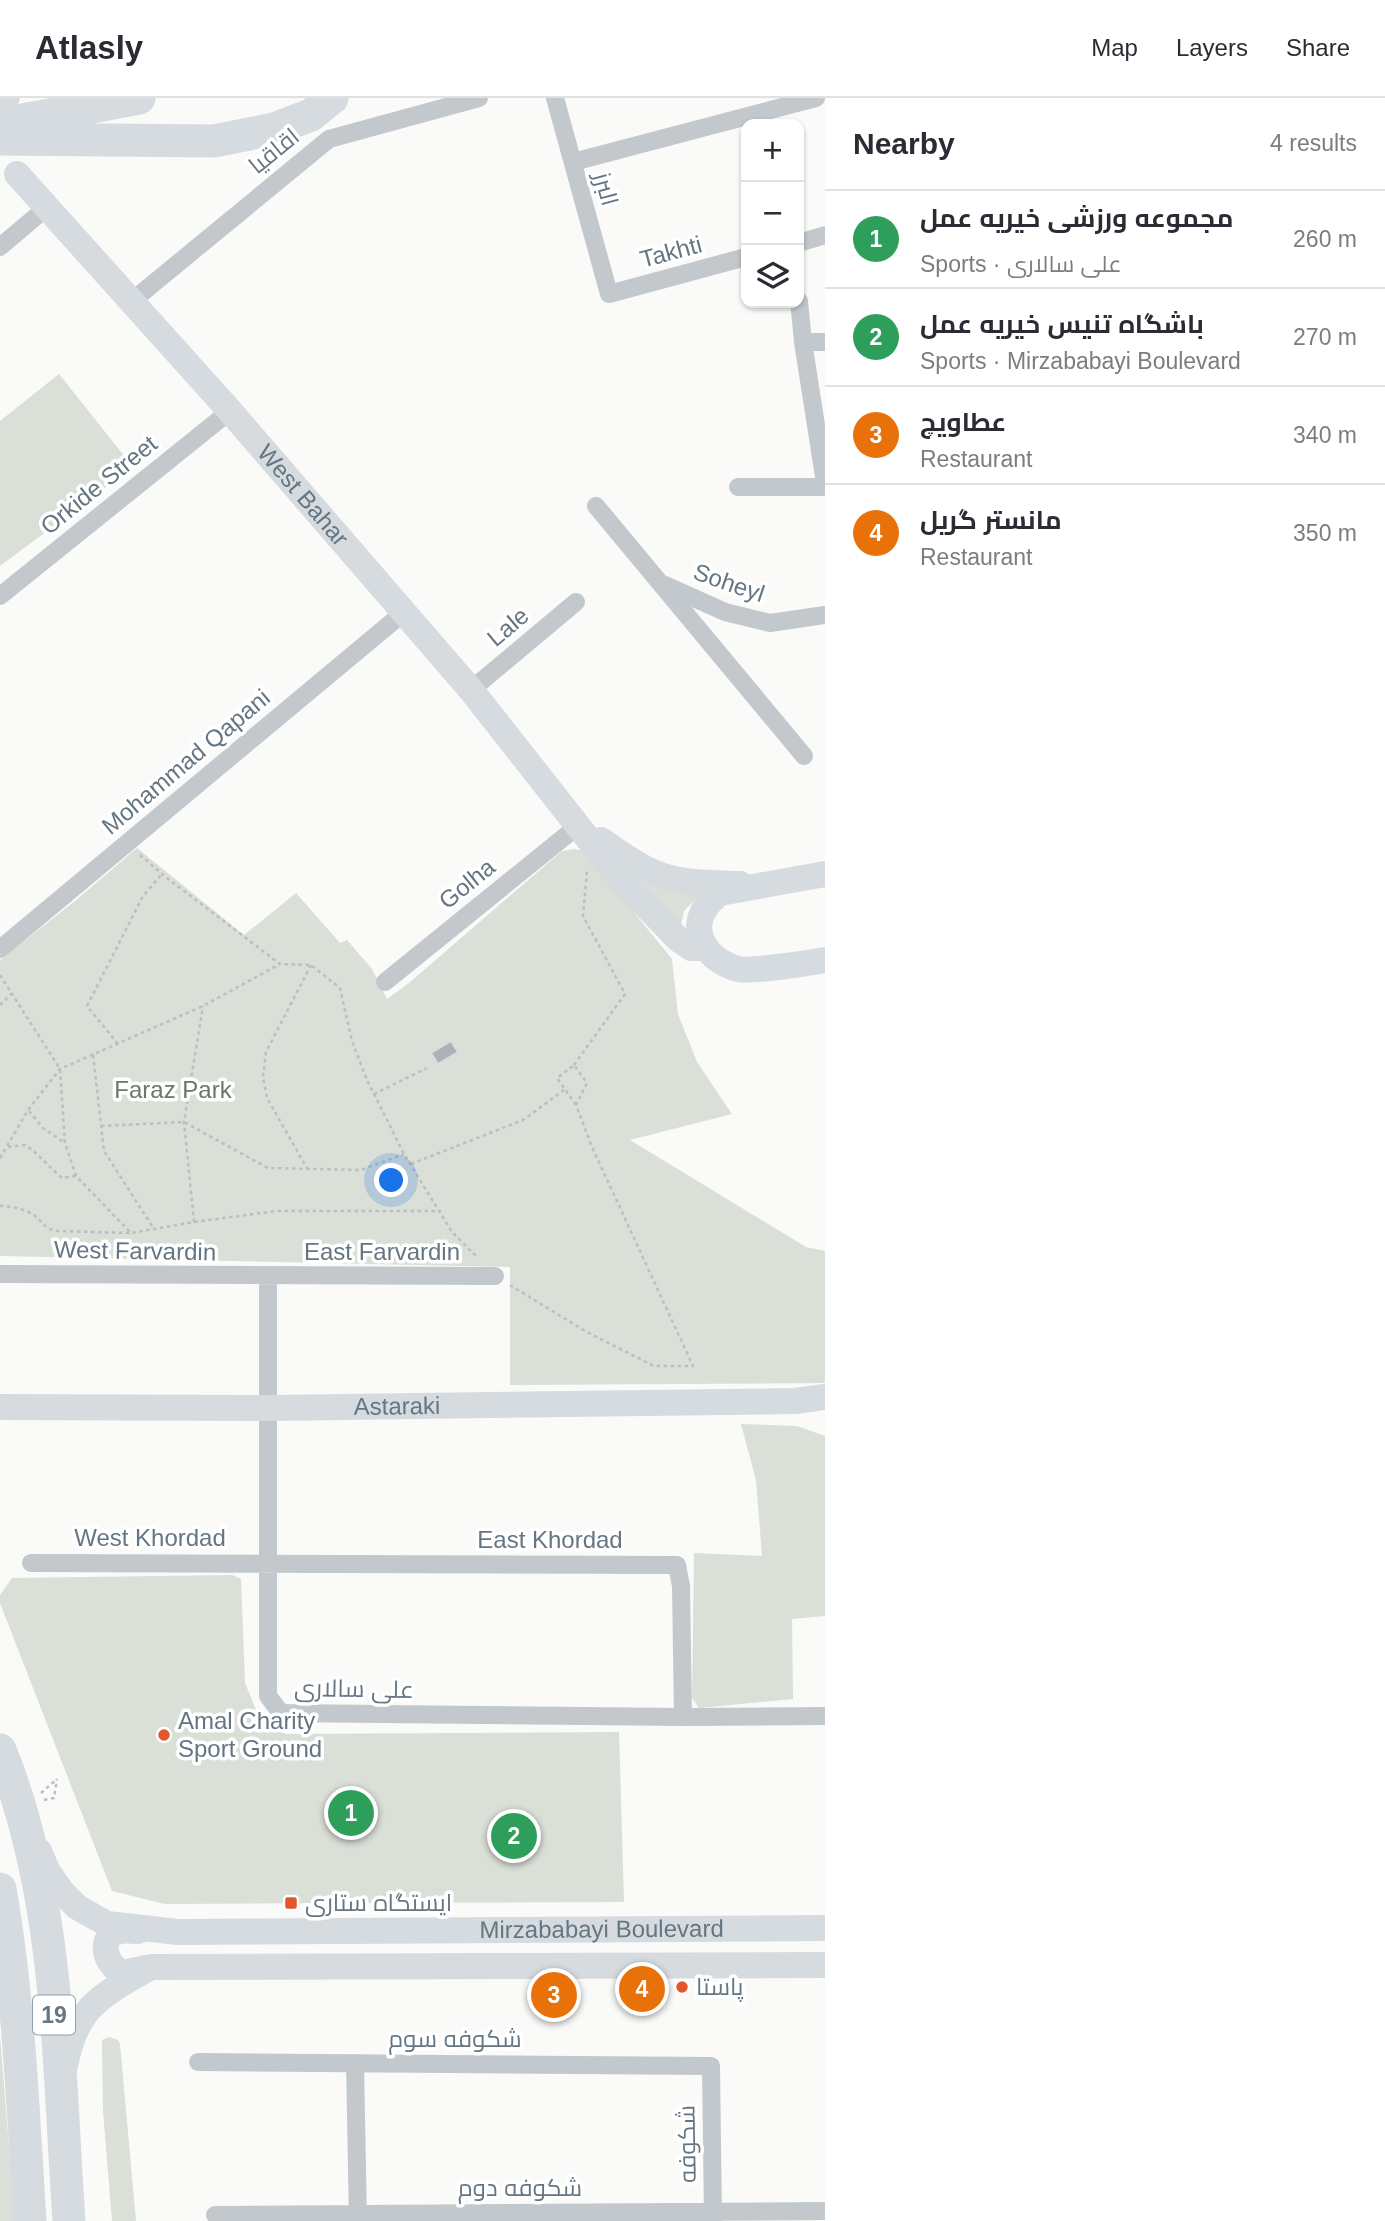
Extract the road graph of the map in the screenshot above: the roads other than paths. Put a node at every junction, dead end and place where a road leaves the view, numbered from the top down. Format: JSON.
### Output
{"nodes":[{"id":1,"x":139,"y":98,"type":"edge"},
{"id":2,"x":332,"y":98,"type":"edge"},
{"id":3,"x":479,"y":98,"type":"edge"},
{"id":4,"x":555,"y":98,"type":"edge"},
{"id":5,"x":816,"y":98,"type":"edge"},
{"id":6,"x":0,"y":125,"type":"edge"},
{"id":7,"x":0,"y":139,"type":"edge"},
{"id":8,"x":573,"y":162,"type":"junction"},
{"id":9,"x":17,"y":174,"type":"dead end"},
{"id":10,"x":47,"y":208,"type":"junction"},
{"id":11,"x":825,"y":235,"type":"edge"},
{"id":12,"x":804,"y":241,"type":"edge"},
{"id":13,"x":0,"y":247,"type":"edge"},
{"id":14,"x":741,"y":258,"type":"edge"},
{"id":15,"x":609,"y":294,"type":"joint"},
{"id":16,"x":132,"y":301,"type":"junction"},
{"id":17,"x":800,"y":308,"type":"edge"},
{"id":18,"x":803,"y":342,"type":"junction"},
{"id":19,"x":825,"y":342,"type":"edge"},
{"id":20,"x":229,"y":411,"type":"junction"},
{"id":21,"x":825,"y":485,"type":"edge"},
{"id":22,"x":738,"y":487,"type":"dead end"},
{"id":23,"x":596,"y":506,"type":"dead end"},
{"id":24,"x":660,"y":583,"type":"junction"},
{"id":25,"x":0,"y":596,"type":"edge"},
{"id":26,"x":576,"y":602,"type":"dead end"},
{"id":27,"x":403,"y":613,"type":"junction"},
{"id":28,"x":825,"y":615,"type":"edge"},
{"id":29,"x":471,"y":690,"type":"junction"},
{"id":30,"x":804,"y":756,"type":"dead end"},
{"id":31,"x":579,"y":825,"type":"junction"},
{"id":32,"x":822,"y":873,"type":"edge"},
{"id":33,"x":753,"y":885,"type":"junction"},
{"id":34,"x":704,"y":948,"type":"junction"},
{"id":35,"x":0,"y":949,"type":"edge"},
{"id":36,"x":825,"y":960,"type":"edge"},
{"id":37,"x":385,"y":982,"type":"dead end"},
{"id":38,"x":1,"y":1274,"type":"edge"},
{"id":39,"x":495,"y":1276,"type":"road end"},
{"id":40,"x":268,"y":1277,"type":"junction"},
{"id":41,"x":825,"y":1397,"type":"edge"},
{"id":42,"x":795,"y":1401,"type":"junction"},
{"id":43,"x":0,"y":1407,"type":"edge"},
{"id":44,"x":270,"y":1408,"type":"junction"},
{"id":45,"x":825,"y":1418,"type":"edge"},
{"id":46,"x":31,"y":1563,"type":"dead end"},
{"id":47,"x":270,"y":1563,"type":"junction"},
{"id":48,"x":825,"y":1716,"type":"edge"},
{"id":49,"x":683,"y":1717,"type":"junction"},
{"id":50,"x":0,"y":1750,"type":"edge"},
{"id":51,"x":21,"y":1811,"type":"junction"},
{"id":52,"x":0,"y":1889,"type":"edge"},
{"id":53,"x":825,"y":1928,"type":"edge"},
{"id":54,"x":178,"y":1932,"type":"junction"},
{"id":55,"x":825,"y":1965,"type":"edge"},
{"id":56,"x":151,"y":1967,"type":"junction"},
{"id":57,"x":198,"y":2062,"type":"dead end"},
{"id":58,"x":355,"y":2063,"type":"junction"},
{"id":59,"x":711,"y":2066,"type":"joint"},
{"id":60,"x":61,"y":2088,"type":"junction"},
{"id":61,"x":825,"y":2211,"type":"edge"},
{"id":62,"x":215,"y":2215,"type":"dead end"},
{"id":63,"x":713,"y":2216,"type":"edge"},
{"id":64,"x":358,"y":2217,"type":"edge"},
{"id":65,"x":30,"y":2221,"type":"edge"},
{"id":66,"x":69,"y":2221,"type":"edge"}],
"edges":[{"from":1,"to":6,"type":"highway"},
{"from":2,"to":7,"type":"highway"},
{"from":3,"to":16,"type":"street","name":"اقاقیا"},
{"from":4,"to":8,"type":"street","name":"البرز"},
{"from":5,"to":8,"type":"street"},
{"from":8,"to":15,"type":"street","name":"البرز"},
{"from":9,"to":10,"type":"street","name":"West Bahar"},
{"from":10,"to":13,"type":"street"},
{"from":10,"to":16,"type":"street","name":"West Bahar"},
{"from":11,"to":12,"type":"street"},
{"from":14,"to":15,"type":"street","name":"Takhti"},
{"from":16,"to":20,"type":"street","name":"West Bahar"},
{"from":17,"to":18,"type":"street"},
{"from":18,"to":19,"type":"street"},
{"from":18,"to":21,"type":"street"},
{"from":20,"to":25,"type":"street","name":"Orkide Street"},
{"from":20,"to":27,"type":"street","name":"West Bahar"},
{"from":21,"to":22,"type":"street"},
{"from":23,"to":24,"type":"street"},
{"from":24,"to":28,"type":"street","name":"Soheyl"},
{"from":24,"to":30,"type":"street"},
{"from":26,"to":29,"type":"street","name":"Lale"},
{"from":27,"to":29,"type":"street","name":"West Bahar"},
{"from":27,"to":35,"type":"street","name":"Mohammad Qapani"},
{"from":29,"to":31,"type":"street","name":"West Bahar"},
{"from":31,"to":33,"type":"street"},
{"from":31,"to":34,"type":"street","name":"West Bahar"},
{"from":31,"to":37,"type":"street","name":"Golha"},
{"from":32,"to":33,"type":"street"},
{"from":33,"to":34,"type":"street"},
{"from":34,"to":36,"type":"street","name":"West Bahar"},
{"from":38,"to":40,"type":"street","name":"West Farvardin"},
{"from":39,"to":40,"type":"street","name":"East Farvardin"},
{"from":40,"to":44,"type":"street","name":"علی سالاری"},
{"from":41,"to":42,"type":"street","name":"Astaraki"},
{"from":42,"to":44,"type":"street","name":"Astaraki"},
{"from":42,"to":45,"type":"street"},
{"from":43,"to":44,"type":"street","name":"Astaraki"},
{"from":44,"to":47,"type":"street","name":"علی سالاری"},
{"from":46,"to":47,"type":"street","name":"West Khordad"},
{"from":47,"to":49,"type":"street","name":"علی سالاری"},
{"from":47,"to":49,"type":"street","name":"East Khordad"},
{"from":48,"to":49,"type":"street","name":"علی سالاری"},
{"from":50,"to":51,"type":"highway","number":"19"},
{"from":51,"to":54,"type":"street","name":"Mirzababayi Boulevard"},
{"from":51,"to":60,"type":"highway","number":"19"},
{"from":52,"to":65,"type":"highway","number":"19"},
{"from":53,"to":54,"type":"street","name":"Mirzababayi Boulevard"},
{"from":54,"to":56,"type":"street"},
{"from":55,"to":56,"type":"street","name":"Mirzababayi Boulevard"},
{"from":56,"to":60,"type":"street","name":"Mirzababayi Boulevard"},
{"from":57,"to":58,"type":"street","name":"شکوفه سوم"},
{"from":58,"to":59,"type":"street","name":"شکوفه سوم"},
{"from":58,"to":64,"type":"street"},
{"from":59,"to":63,"type":"street","name":"شکوفه"},
{"from":60,"to":66,"type":"highway","number":"19"},
{"from":61,"to":63,"type":"street","name":"شکوفه دوم"},
{"from":62,"to":64,"type":"street","name":"شکوفه دوم"},
{"from":63,"to":64,"type":"street","name":"شکوفه دوم"}]}
